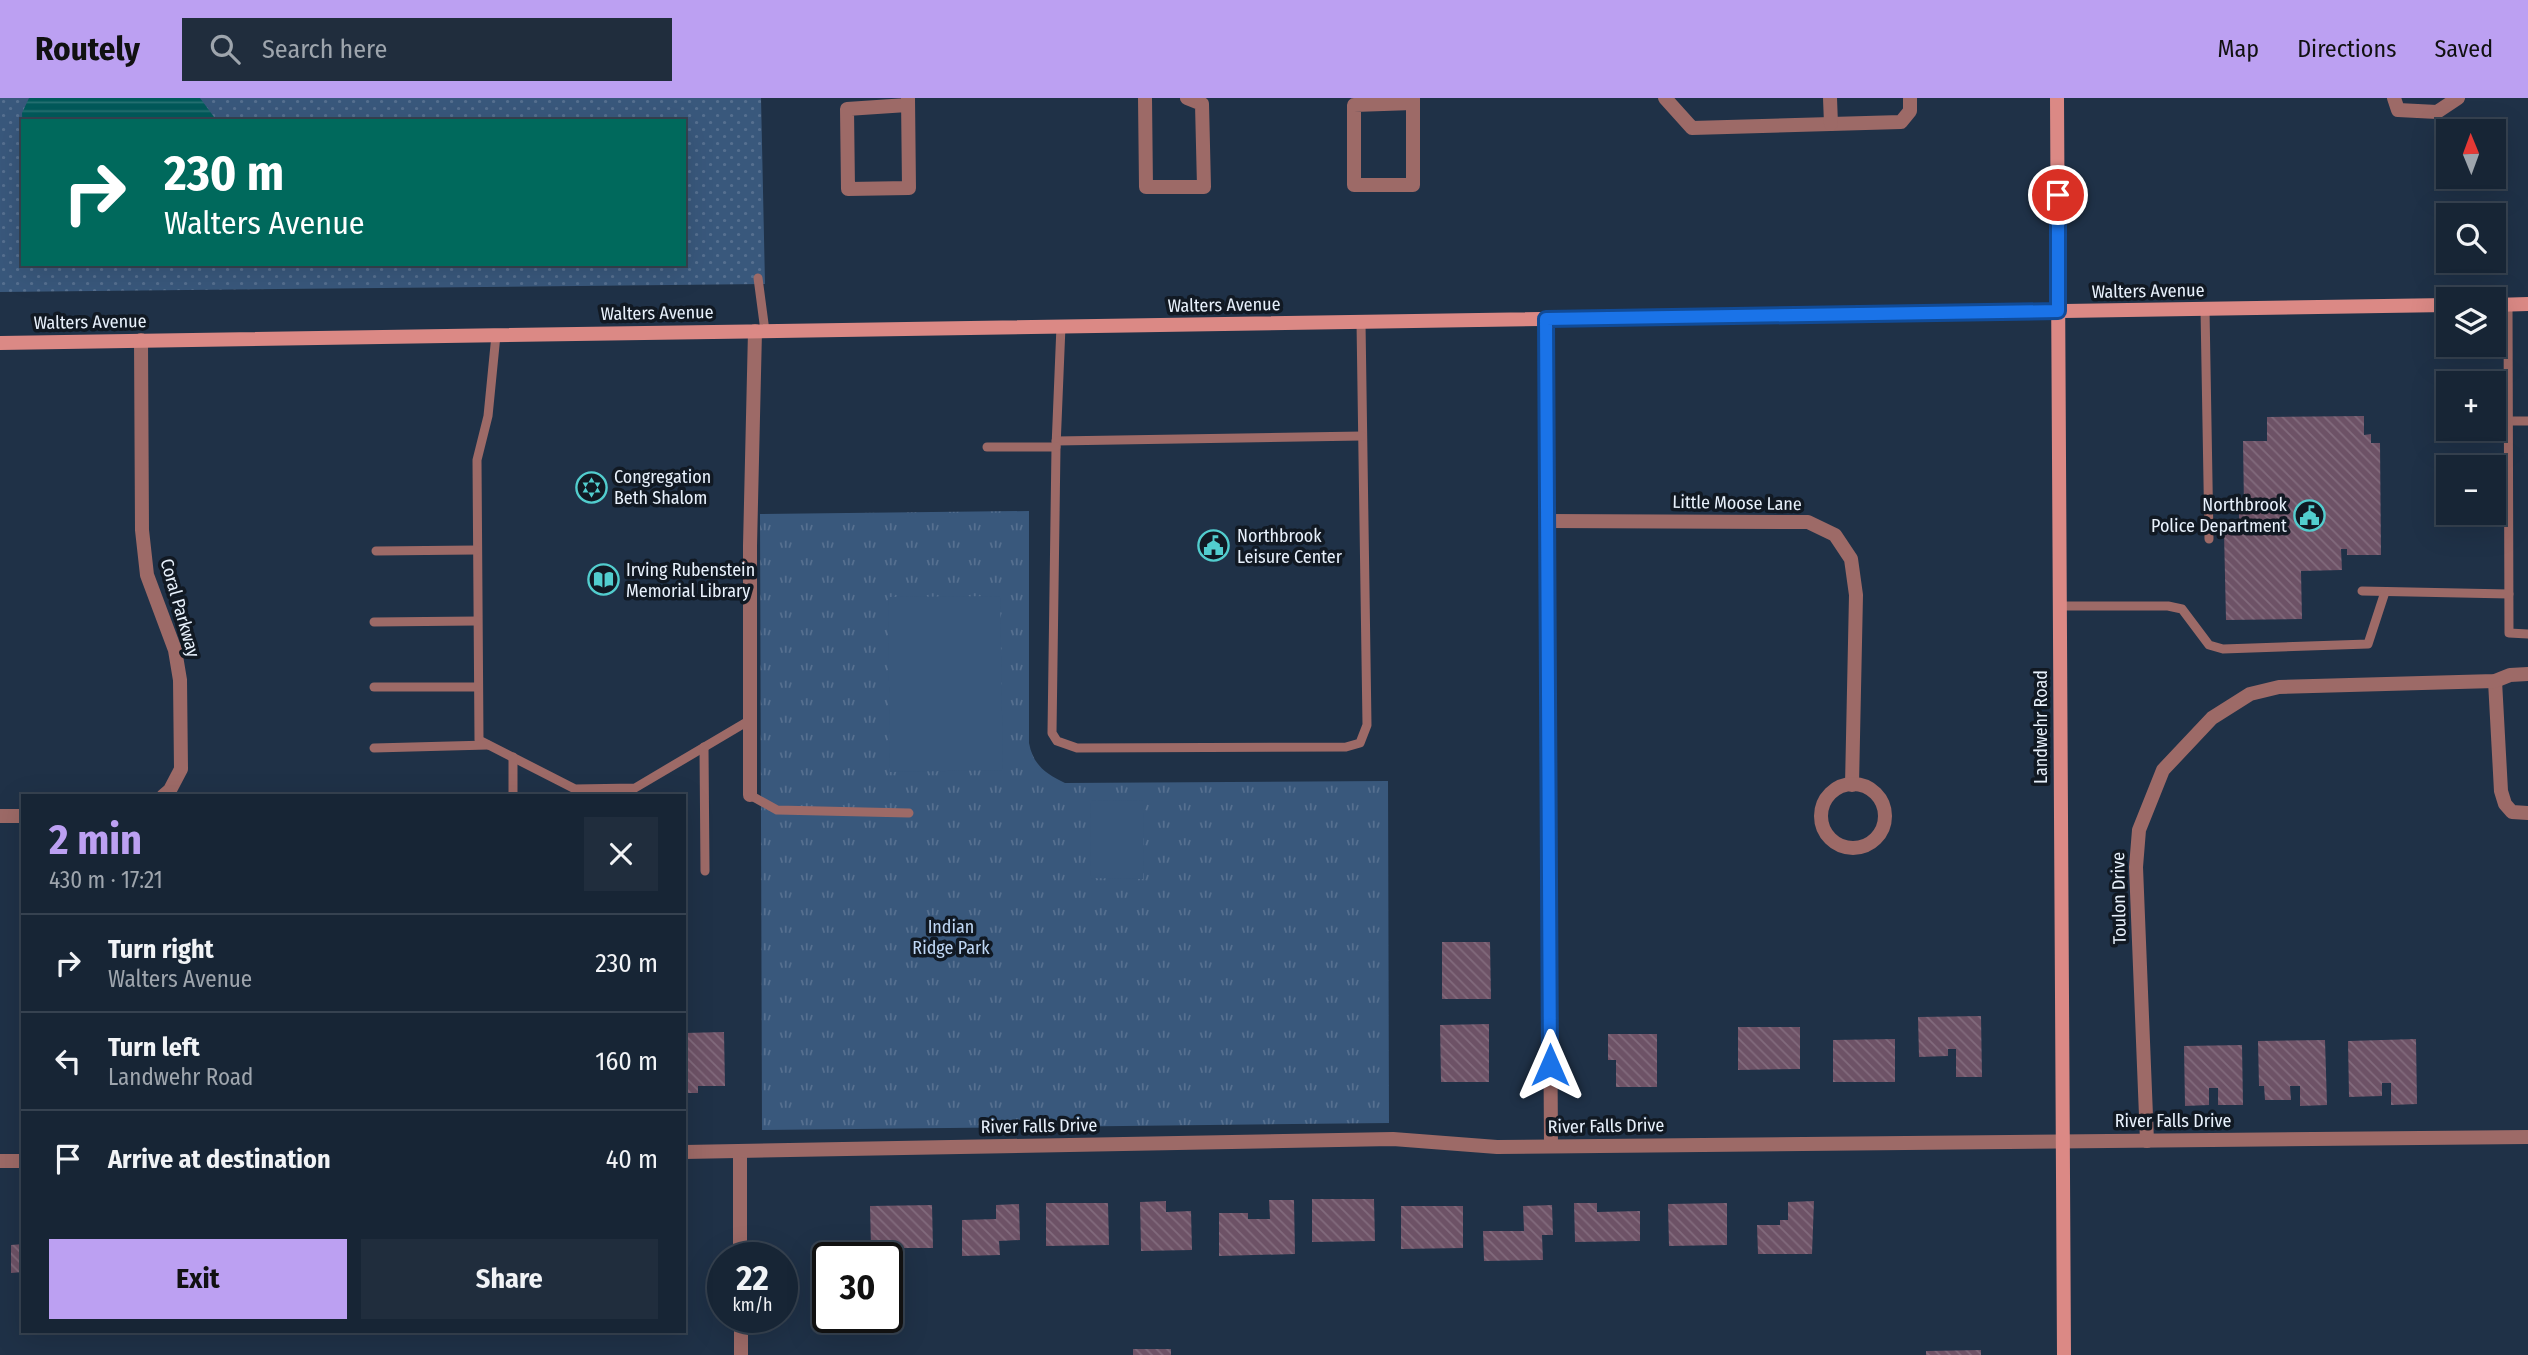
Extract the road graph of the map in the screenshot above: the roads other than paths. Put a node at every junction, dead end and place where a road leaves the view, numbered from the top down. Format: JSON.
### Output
{"nodes":[{"id":1,"x":1145,"y":98,"type":"edge"},
{"id":2,"x":1187,"y":98,"type":"edge"},
{"id":3,"x":1665,"y":98,"type":"edge"},
{"id":4,"x":1830,"y":98,"type":"edge"},
{"id":5,"x":1910,"y":98,"type":"edge"},
{"id":6,"x":2057,"y":98,"type":"edge"},
{"id":7,"x":2394,"y":98,"type":"edge"},
{"id":8,"x":2458,"y":98,"type":"edge"},
{"id":9,"x":1413,"y":100,"type":"edge"},
{"id":10,"x":908,"y":101,"type":"edge"},
{"id":11,"x":1831,"y":124,"type":"junction"},
{"id":12,"x":758,"y":278,"type":"dead end"},
{"id":13,"x":2528,"y":304,"type":"edge"},
{"id":14,"x":2436,"y":305,"type":"edge"},
{"id":15,"x":2506,"y":305,"type":"edge"},
{"id":16,"x":2206,"y":309,"type":"junction"},
{"id":17,"x":2058,"y":311,"type":"junction"},
{"id":18,"x":1546,"y":319,"type":"junction"},
{"id":19,"x":1361,"y":322,"type":"junction"},
{"id":20,"x":1061,"y":326,"type":"junction"},
{"id":21,"x":760,"y":331,"type":"junction"},
{"id":22,"x":496,"y":335,"type":"junction"},
{"id":23,"x":141,"y":340,"type":"junction"},
{"id":24,"x":0,"y":342,"type":"edge"},
{"id":25,"x":2504,"y":357,"type":"edge"},
{"id":26,"x":2508,"y":421,"type":"junction"},
{"id":27,"x":2528,"y":421,"type":"edge"},
{"id":28,"x":1362,"y":436,"type":"junction"},
{"id":29,"x":1056,"y":444,"type":"junction"},
{"id":30,"x":986,"y":447,"type":"dead end"},
{"id":31,"x":1548,"y":521,"type":"junction"},
{"id":32,"x":2209,"y":539,"type":"dead end"},
{"id":33,"x":476,"y":550,"type":"junction"},
{"id":34,"x":376,"y":551,"type":"dead end"},
{"id":35,"x":2362,"y":591,"type":"dead end"},
{"id":36,"x":2385,"y":592,"type":"junction"},
{"id":37,"x":2509,"y":594,"type":"junction"},
{"id":38,"x":2060,"y":606,"type":"junction"},
{"id":39,"x":477,"y":621,"type":"junction"},
{"id":40,"x":374,"y":622,"type":"dead end"},
{"id":41,"x":2528,"y":634,"type":"edge"},
{"id":42,"x":2528,"y":674,"type":"edge"},
{"id":43,"x":2495,"y":681,"type":"junction"},
{"id":44,"x":374,"y":687,"type":"dead end"},
{"id":45,"x":478,"y":687,"type":"junction"},
{"id":46,"x":750,"y":720,"type":"junction"},
{"id":47,"x":489,"y":745,"type":"junction"},
{"id":48,"x":704,"y":747,"type":"junction"},
{"id":49,"x":374,"y":748,"type":"dead end"},
{"id":50,"x":513,"y":757,"type":"junction"},
{"id":51,"x":1852,"y":785,"type":"junction"},
{"id":52,"x":635,"y":792,"type":"edge"},
{"id":53,"x":575,"y":793,"type":"edge"},
{"id":54,"x":165,"y":794,"type":"edge"},
{"id":55,"x":513,"y":794,"type":"edge"},
{"id":56,"x":750,"y":795,"type":"joint"},
{"id":57,"x":909,"y":813,"type":"dead end"},
{"id":58,"x":2528,"y":813,"type":"edge"},
{"id":59,"x":0,"y":816,"type":"edge"},
{"id":60,"x":21,"y":816,"type":"edge"},
{"id":61,"x":705,"y":871,"type":"dead end"},
{"id":62,"x":2528,"y":1137,"type":"edge"},
{"id":63,"x":2063,"y":1140,"type":"junction"},
{"id":64,"x":2147,"y":1141,"type":"junction"},
{"id":65,"x":1550,"y":1146,"type":"junction"},
{"id":66,"x":740,"y":1151,"type":"junction"},
{"id":67,"x":686,"y":1152,"type":"edge"},
{"id":68,"x":0,"y":1161,"type":"edge"},
{"id":69,"x":21,"y":1161,"type":"edge"},
{"id":70,"x":740,"y":1242,"type":"edge"},
{"id":71,"x":741,"y":1333,"type":"edge"},
{"id":72,"x":741,"y":1355,"type":"edge"},
{"id":73,"x":2064,"y":1355,"type":"edge"}],
"edges":[{"from":1,"to":2,"type":"street"},
{"from":3,"to":11,"type":"street"},
{"from":4,"to":11,"type":"street"},
{"from":5,"to":11,"type":"street"},
{"from":6,"to":17,"type":"main road","name":"Landwehr Road"},
{"from":7,"to":8,"type":"street"},
{"from":9,"to":9,"type":"street"},
{"from":10,"to":10,"type":"street"},
{"from":12,"to":21,"type":"lane"},
{"from":13,"to":15,"type":"main road"},
{"from":14,"to":16,"type":"main road","name":"Walters Avenue"},
{"from":16,"to":17,"type":"main road","name":"Walters Avenue"},
{"from":16,"to":32,"type":"lane"},
{"from":17,"to":18,"type":"main road","name":"Walters Avenue"},
{"from":17,"to":38,"type":"main road","name":"Landwehr Road"},
{"from":18,"to":19,"type":"main road","name":"Walters Avenue"},
{"from":18,"to":31,"type":"street"},
{"from":19,"to":20,"type":"main road","name":"Walters Avenue"},
{"from":19,"to":28,"type":"lane"},
{"from":20,"to":21,"type":"main road","name":"Walters Avenue"},
{"from":20,"to":29,"type":"lane"},
{"from":21,"to":22,"type":"main road","name":"Walters Avenue"},
{"from":21,"to":46,"type":"street"},
{"from":22,"to":23,"type":"main road","name":"Walters Avenue"},
{"from":22,"to":33,"type":"lane"},
{"from":23,"to":24,"type":"main road","name":"Walters Avenue"},
{"from":23,"to":54,"type":"street","name":"Coral Parkway"},
{"from":25,"to":26,"type":"lane"},
{"from":26,"to":27,"type":"lane"},
{"from":26,"to":37,"type":"lane"},
{"from":28,"to":29,"type":"lane"},
{"from":28,"to":29,"type":"lane"},
{"from":29,"to":30,"type":"lane"},
{"from":31,"to":51,"type":"street","name":"Little Moose Lane"},
{"from":31,"to":65,"type":"street"},
{"from":33,"to":34,"type":"lane"},
{"from":33,"to":39,"type":"lane"},
{"from":35,"to":36,"type":"lane"},
{"from":36,"to":37,"type":"lane"},
{"from":36,"to":38,"type":"lane"},
{"from":37,"to":41,"type":"lane"},
{"from":38,"to":63,"type":"main road","name":"Landwehr Road"},
{"from":39,"to":40,"type":"lane"},
{"from":39,"to":45,"type":"lane"},
{"from":42,"to":43,"type":"street","name":"Toulon Drive"},
{"from":43,"to":58,"type":"street"},
{"from":43,"to":64,"type":"street","name":"Toulon Drive"},
{"from":44,"to":45,"type":"lane"},
{"from":45,"to":47,"type":"lane"},
{"from":46,"to":48,"type":"lane"},
{"from":46,"to":56,"type":"street"},
{"from":47,"to":49,"type":"lane"},
{"from":47,"to":50,"type":"lane"},
{"from":48,"to":52,"type":"lane"},
{"from":48,"to":61,"type":"lane"},
{"from":50,"to":53,"type":"lane"},
{"from":50,"to":55,"type":"lane"},
{"from":51,"to":51,"type":"street"},
{"from":52,"to":53,"type":"lane"},
{"from":56,"to":57,"type":"lane"},
{"from":59,"to":60,"type":"street"},
{"from":62,"to":64,"type":"street","name":"River Falls Drive"},
{"from":63,"to":64,"type":"street","name":"River Falls Drive"},
{"from":63,"to":65,"type":"street","name":"River Falls Drive"},
{"from":63,"to":73,"type":"main road","name":"Landwehr Road"},
{"from":65,"to":66,"type":"street","name":"River Falls Drive"},
{"from":66,"to":67,"type":"street","name":"River Falls Drive"},
{"from":66,"to":70,"type":"street"},
{"from":68,"to":69,"type":"street"},
{"from":71,"to":72,"type":"street"}]}
